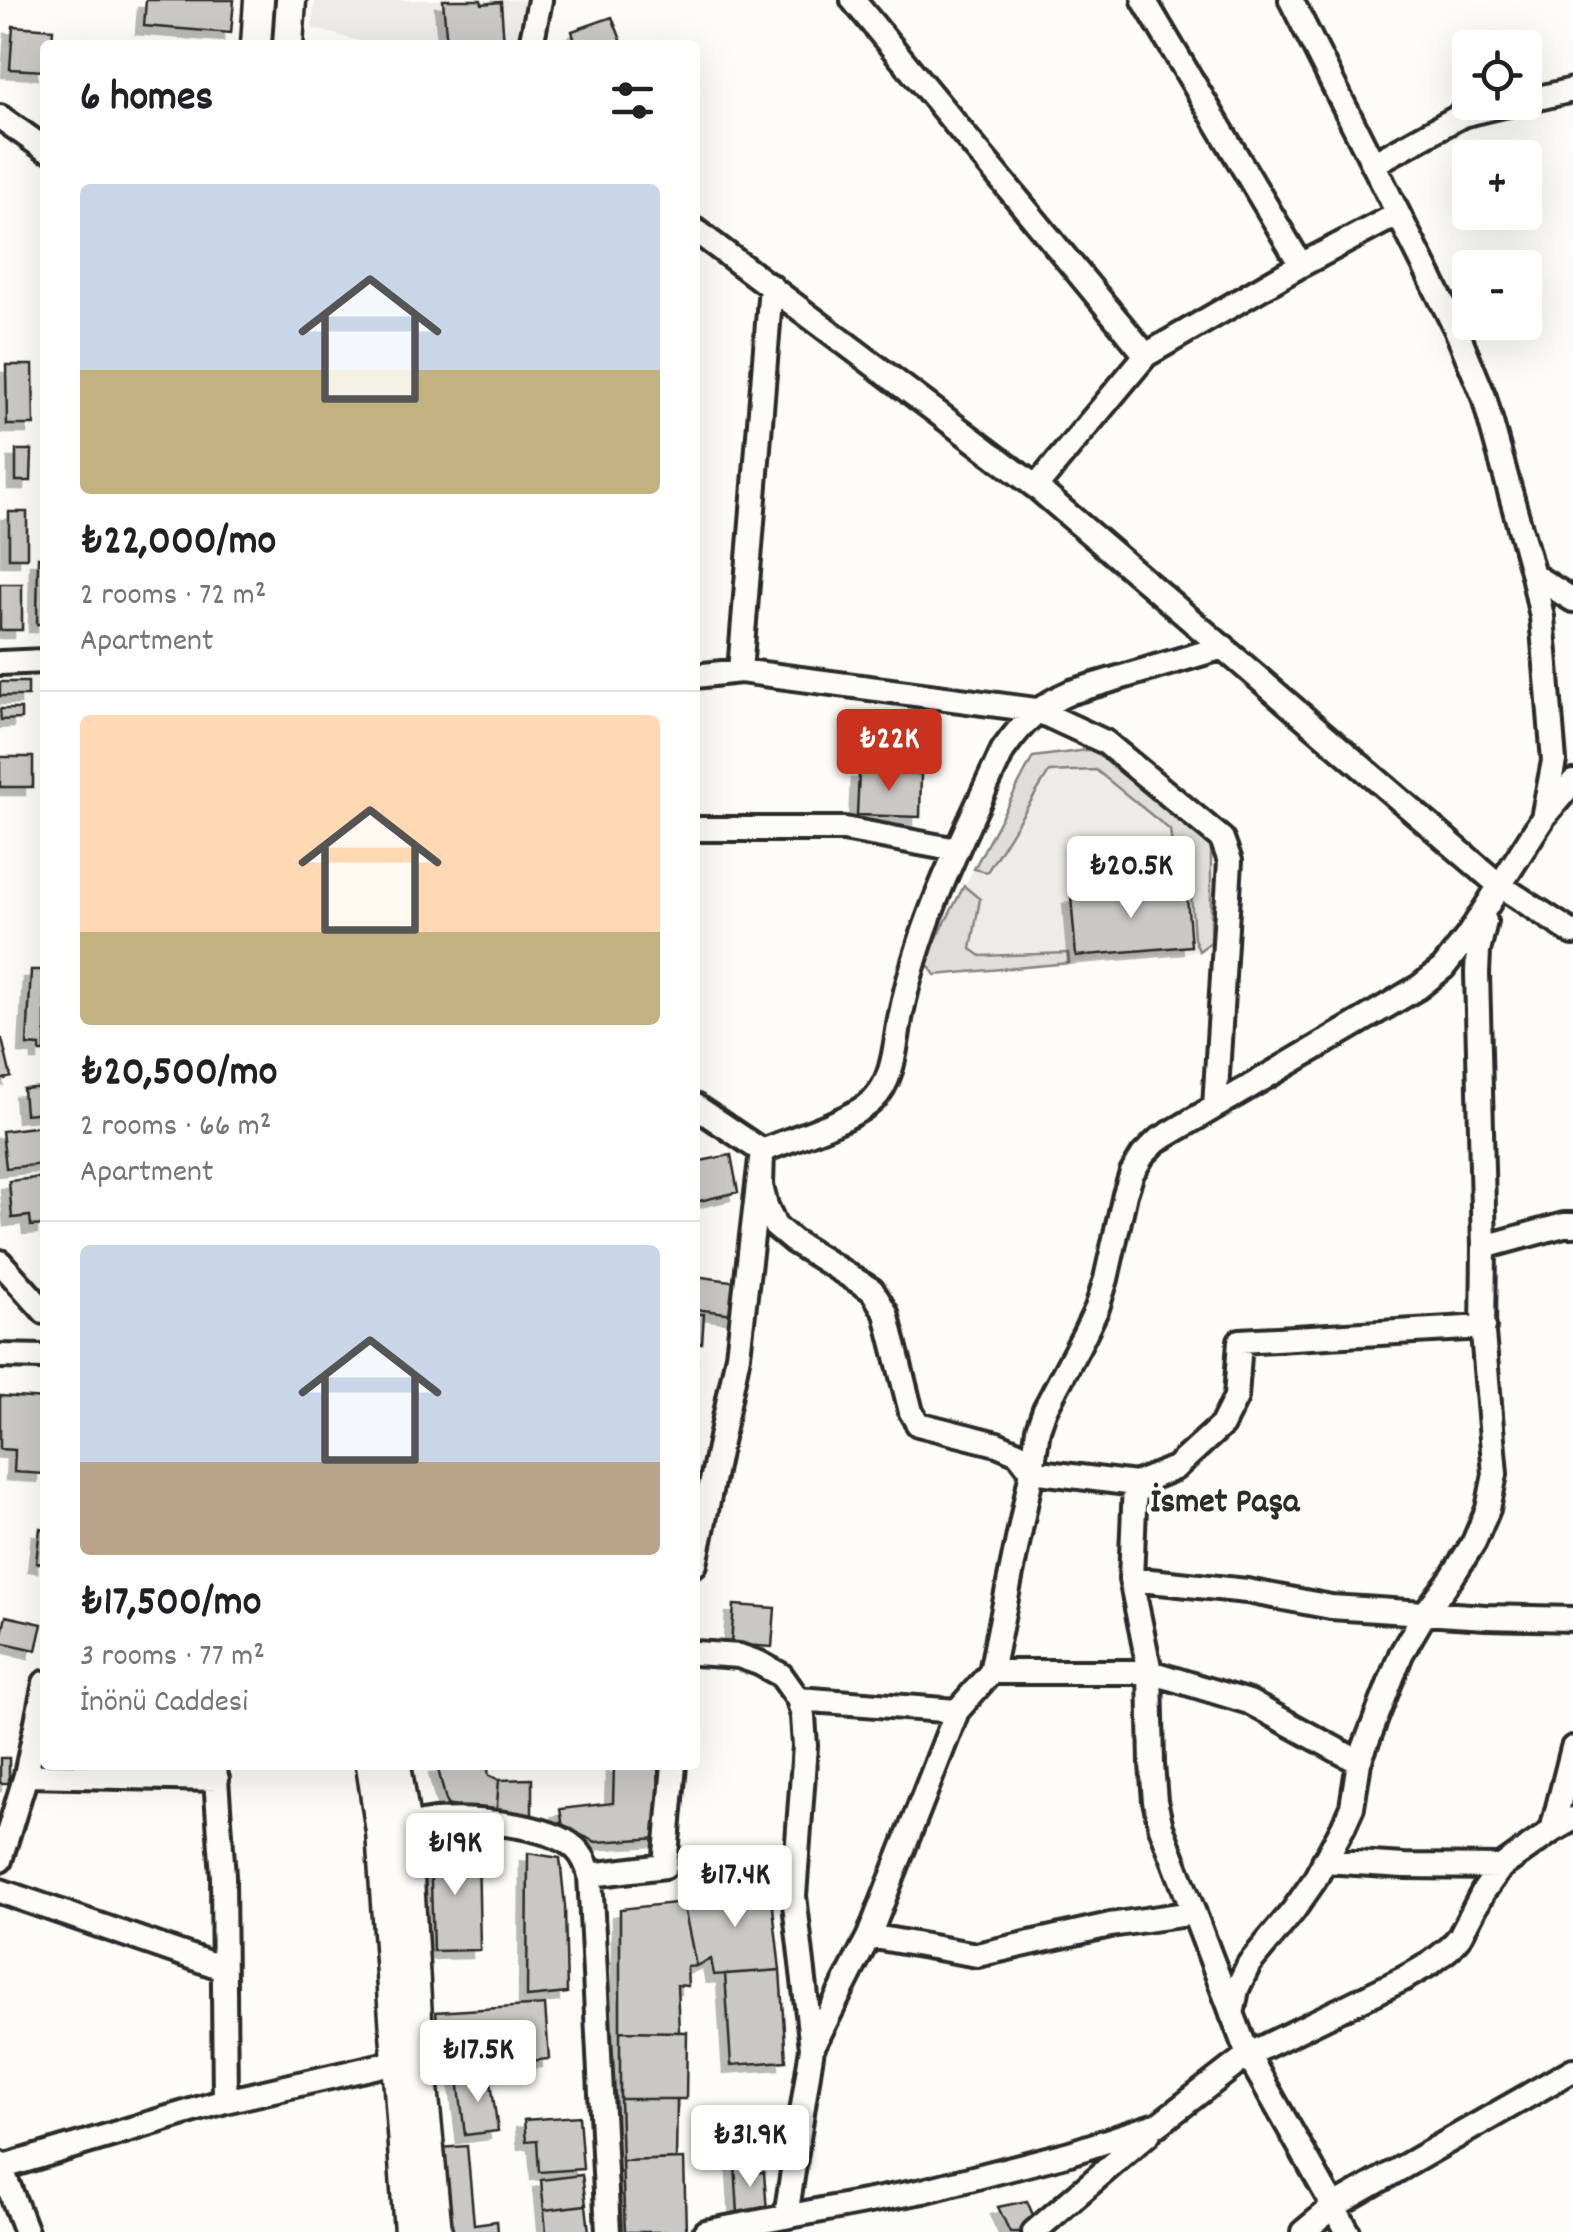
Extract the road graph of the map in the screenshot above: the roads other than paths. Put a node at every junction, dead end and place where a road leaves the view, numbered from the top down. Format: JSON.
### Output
{"nodes":[{"id":1,"x":259,"y":0,"type":"edge"},
{"id":2,"x":291,"y":0,"type":"edge"},
{"id":3,"x":540,"y":0,"type":"edge"},
{"id":4,"x":852,"y":0,"type":"edge"},
{"id":5,"x":1144,"y":0,"type":"edge"},
{"id":6,"x":1291,"y":0,"type":"edge"},
{"id":7,"x":256,"y":40,"type":"edge"},
{"id":8,"x":288,"y":40,"type":"edge"},
{"id":9,"x":532,"y":40,"type":"edge"},
{"id":10,"x":1573,"y":90,"type":"edge"},
{"id":11,"x":1542,"y":96,"type":"edge"},
{"id":12,"x":0,"y":117,"type":"edge"},
{"id":13,"x":1453,"y":120,"type":"edge"},
{"id":14,"x":40,"y":146,"type":"edge"},
{"id":15,"x":1373,"y":164,"type":"junction"},
{"id":16,"x":1398,"y":214,"type":"junction"},
{"id":17,"x":700,"y":234,"type":"edge"},
{"id":18,"x":1301,"y":265,"type":"junction"},
{"id":19,"x":770,"y":286,"type":"junction"},
{"id":20,"x":1146,"y":355,"type":"junction"},
{"id":21,"x":1036,"y":486,"type":"junction"},
{"id":22,"x":1533,"y":576,"type":"junction"},
{"id":23,"x":1573,"y":600,"type":"edge"},
{"id":24,"x":1224,"y":647,"type":"junction"},
{"id":25,"x":40,"y":661,"type":"edge"},
{"id":26,"x":0,"y":663,"type":"edge"},
{"id":27,"x":740,"y":671,"type":"junction"},
{"id":28,"x":700,"y":675,"type":"edge"},
{"id":29,"x":1036,"y":710,"type":"junction"},
{"id":30,"x":1573,"y":782,"type":"edge"},
{"id":31,"x":1543,"y":818,"type":"junction"},
{"id":32,"x":700,"y":829,"type":"edge"},
{"id":33,"x":957,"y":850,"type":"junction"},
{"id":34,"x":1499,"y":886,"type":"junction"},
{"id":35,"x":1573,"y":933,"type":"edge"},
{"id":36,"x":1215,"y":1108,"type":"junction"},
{"id":37,"x":700,"y":1110,"type":"edge"},
{"id":38,"x":762,"y":1151,"type":"junction"},
{"id":39,"x":1573,"y":1225,"type":"edge"},
{"id":40,"x":1484,"y":1247,"type":"junction"},
{"id":41,"x":0,"y":1262,"type":"edge"},
{"id":42,"x":40,"y":1306,"type":"edge"},
{"id":43,"x":1484,"y":1327,"type":"junction"},
{"id":44,"x":0,"y":1356,"type":"edge"},
{"id":45,"x":40,"y":1357,"type":"edge"},
{"id":46,"x":1032,"y":1471,"type":"junction"},
{"id":47,"x":1135,"y":1484,"type":"junction"},
{"id":48,"x":700,"y":1540,"type":"edge"},
{"id":49,"x":1131,"y":1579,"type":"junction"},
{"id":50,"x":1425,"y":1612,"type":"junction"},
{"id":51,"x":1573,"y":1619,"type":"edge"},
{"id":52,"x":700,"y":1653,"type":"edge"},
{"id":53,"x":990,"y":1672,"type":"junction"},
{"id":54,"x":1150,"y":1672,"type":"junction"},
{"id":55,"x":798,"y":1699,"type":"junction"},
{"id":56,"x":40,"y":1707,"type":"edge"},
{"id":57,"x":957,"y":1712,"type":"junction"},
{"id":58,"x":1573,"y":1748,"type":"edge"},
{"id":59,"x":1359,"y":1762,"type":"junction"},
{"id":60,"x":373,"y":1770,"type":"edge"},
{"id":61,"x":396,"y":1770,"type":"edge"},
{"id":62,"x":674,"y":1770,"type":"edge"},
{"id":63,"x":216,"y":1772,"type":"edge"},
{"id":64,"x":26,"y":1775,"type":"junction"},
{"id":65,"x":1573,"y":1819,"type":"edge"},
{"id":66,"x":393,"y":1830,"type":"junction"},
{"id":67,"x":1552,"y":1830,"type":"junction"},
{"id":68,"x":0,"y":1860,"type":"edge"},
{"id":69,"x":1324,"y":1862,"type":"junction"},
{"id":70,"x":1501,"y":1867,"type":"junction"},
{"id":71,"x":590,"y":1875,"type":"junction"},
{"id":72,"x":0,"y":1891,"type":"edge"},
{"id":73,"x":1194,"y":1913,"type":"junction"},
{"id":74,"x":869,"y":1936,"type":"junction"},
{"id":75,"x":223,"y":1968,"type":"junction"},
{"id":76,"x":1232,"y":2015,"type":"junction"},
{"id":77,"x":812,"y":2048,"type":"junction"},
{"id":78,"x":1248,"y":2055,"type":"junction"},
{"id":79,"x":396,"y":2062,"type":"junction"},
{"id":80,"x":1573,"y":2070,"type":"edge"},
{"id":81,"x":225,"y":2101,"type":"junction"},
{"id":82,"x":1159,"y":2124,"type":"junction"},
{"id":83,"x":1,"y":2167,"type":"edge"},
{"id":84,"x":1333,"y":2207,"type":"junction"},
{"id":85,"x":801,"y":2220,"type":"edge"},
{"id":86,"x":26,"y":2232,"type":"edge"},
{"id":87,"x":409,"y":2232,"type":"edge"},
{"id":88,"x":437,"y":2232,"type":"edge"},
{"id":89,"x":608,"y":2232,"type":"edge"},
{"id":90,"x":705,"y":2232,"type":"edge"},
{"id":91,"x":1034,"y":2232,"type":"edge"},
{"id":92,"x":1303,"y":2232,"type":"edge"},
{"id":93,"x":1348,"y":2232,"type":"edge"}],
"edges":[{"from":1,"to":7,"type":"main road"},
{"from":2,"to":8,"type":"main road"},
{"from":3,"to":9,"type":"street"},
{"from":4,"to":20,"type":"street"},
{"from":5,"to":18,"type":"street"},
{"from":6,"to":15,"type":"street"},
{"from":10,"to":11,"type":"street"},
{"from":12,"to":14,"type":"street"},
{"from":13,"to":15,"type":"street"},
{"from":15,"to":16,"type":"street"},
{"from":16,"to":18,"type":"street"},
{"from":16,"to":22,"type":"street"},
{"from":17,"to":19,"type":"street"},
{"from":18,"to":20,"type":"street"},
{"from":19,"to":21,"type":"street"},
{"from":19,"to":27,"type":"street"},
{"from":20,"to":21,"type":"street"},
{"from":21,"to":24,"type":"street"},
{"from":22,"to":23,"type":"street"},
{"from":22,"to":31,"type":"street"},
{"from":24,"to":29,"type":"street"},
{"from":24,"to":34,"type":"street"},
{"from":25,"to":26,"type":"street"},
{"from":27,"to":28,"type":"street"},
{"from":27,"to":29,"type":"street"},
{"from":29,"to":33,"type":"street"},
{"from":29,"to":36,"type":"street"},
{"from":30,"to":31,"type":"street"},
{"from":31,"to":34,"type":"street"},
{"from":32,"to":33,"type":"street"},
{"from":33,"to":38,"type":"street"},
{"from":34,"to":35,"type":"street"},
{"from":34,"to":36,"type":"street"},
{"from":34,"to":40,"type":"street"},
{"from":36,"to":46,"type":"street"},
{"from":37,"to":38,"type":"street"},
{"from":38,"to":46,"type":"street"},
{"from":38,"to":48,"type":"street"},
{"from":39,"to":40,"type":"street"},
{"from":40,"to":43,"type":"street"},
{"from":41,"to":42,"type":"street"},
{"from":43,"to":47,"type":"street"},
{"from":43,"to":50,"type":"street"},
{"from":44,"to":45,"type":"street"},
{"from":46,"to":47,"type":"street"},
{"from":46,"to":53,"type":"street"},
{"from":47,"to":49,"type":"street"},
{"from":49,"to":50,"type":"street"},
{"from":49,"to":54,"type":"street"},
{"from":50,"to":51,"type":"street"},
{"from":50,"to":59,"type":"street"},
{"from":52,"to":55,"type":"street"},
{"from":53,"to":54,"type":"street"},
{"from":53,"to":57,"type":"street"},
{"from":54,"to":59,"type":"street"},
{"from":54,"to":73,"type":"street"},
{"from":55,"to":57,"type":"street"},
{"from":55,"to":77,"type":"street"},
{"from":56,"to":64,"type":"street"},
{"from":57,"to":74,"type":"street"},
{"from":58,"to":67,"type":"street"},
{"from":59,"to":69,"type":"street"},
{"from":60,"to":66,"type":"main road"},
{"from":61,"to":66,"type":"main road"},
{"from":62,"to":71,"type":"street"},
{"from":63,"to":64,"type":"street"},
{"from":63,"to":75,"type":"street"},
{"from":64,"to":68,"type":"street"},
{"from":65,"to":67,"type":"street"},
{"from":66,"to":71,"type":"street"},
{"from":66,"to":79,"type":"main road"},
{"from":66,"to":88,"type":"main road"},
{"from":67,"to":70,"type":"street"},
{"from":69,"to":70,"type":"street"},
{"from":69,"to":76,"type":"street"},
{"from":70,"to":78,"type":"street"},
{"from":71,"to":89,"type":"street"},
{"from":72,"to":75,"type":"street"},
{"from":73,"to":74,"type":"street"},
{"from":73,"to":76,"type":"street"},
{"from":74,"to":77,"type":"street"},
{"from":75,"to":81,"type":"street"},
{"from":76,"to":78,"type":"street"},
{"from":77,"to":85,"type":"street"},
{"from":78,"to":82,"type":"street"},
{"from":78,"to":84,"type":"street"},
{"from":79,"to":81,"type":"street"},
{"from":79,"to":87,"type":"main road"},
{"from":80,"to":84,"type":"street"},
{"from":81,"to":83,"type":"street"},
{"from":82,"to":85,"type":"street"},
{"from":82,"to":91,"type":"street"},
{"from":83,"to":86,"type":"street"},
{"from":84,"to":92,"type":"street"},
{"from":84,"to":93,"type":"street"},
{"from":85,"to":90,"type":"street"}]}
